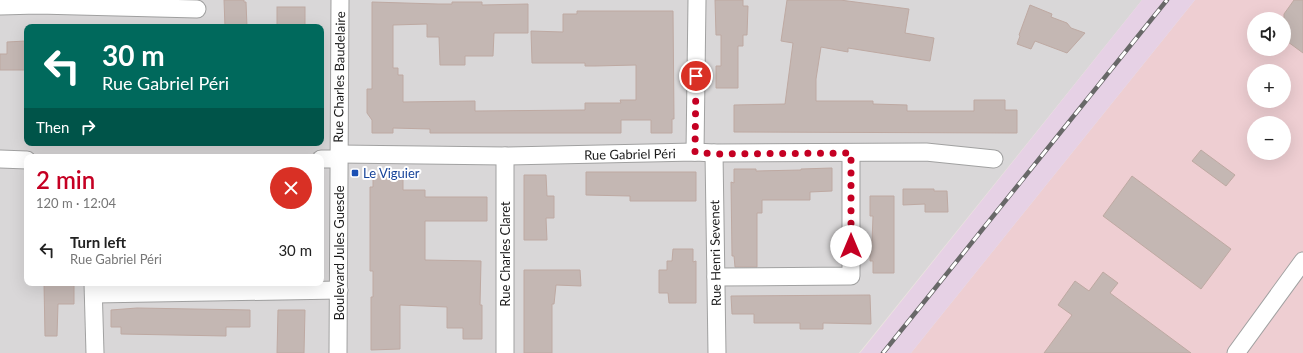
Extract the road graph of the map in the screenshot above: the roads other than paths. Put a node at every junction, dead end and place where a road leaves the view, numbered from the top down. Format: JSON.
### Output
{"nodes":[{"id":1,"x":340,"y":0,"type":"edge"},
{"id":2,"x":697,"y":0,"type":"edge"},
{"id":3,"x":34,"y":3,"type":"edge"},
{"id":4,"x":63,"y":3,"type":"edge"},
{"id":5,"x":0,"y":6,"type":"edge"},
{"id":6,"x":197,"y":9,"type":"dead end"},
{"id":7,"x":695,"y":152,"type":"junction"},
{"id":8,"x":851,"y":153,"type":"junction"},
{"id":9,"x":714,"y":154,"type":"junction"},
{"id":10,"x":339,"y":156,"type":"junction"},
{"id":11,"x":504,"y":156,"type":"junction"},
{"id":12,"x":324,"y":158,"type":"edge"},
{"id":13,"x":0,"y":160,"type":"edge"},
{"id":14,"x":24,"y":160,"type":"edge"},
{"id":15,"x":994,"y":160,"type":"dead end"},
{"id":16,"x":1303,"y":262,"type":"edge"},
{"id":17,"x":716,"y":277,"type":"junction"},
{"id":18,"x":93,"y":288,"type":"edge"},
{"id":19,"x":338,"y":290,"type":"junction"},
{"id":20,"x":95,"y":353,"type":"edge"},
{"id":21,"x":338,"y":353,"type":"edge"},
{"id":22,"x":505,"y":353,"type":"edge"},
{"id":23,"x":717,"y":353,"type":"edge"},
{"id":24,"x":1236,"y":353,"type":"edge"}],
"edges":[{"from":1,"to":10,"type":"street","name":"Rue Charles Baudelaire"},
{"from":2,"to":7,"type":"street"},
{"from":3,"to":4,"type":"street"},
{"from":3,"to":5,"type":"street"},
{"from":4,"to":6,"type":"street"},
{"from":7,"to":9,"type":"street","name":"Rue Gabriel Péri"},
{"from":7,"to":11,"type":"street","name":"Rue Gabriel Péri"},
{"from":8,"to":9,"type":"street","name":"Rue Gabriel Péri"},
{"from":8,"to":15,"type":"street","name":"Rue Gabriel Péri"},
{"from":8,"to":17,"type":"street"},
{"from":9,"to":17,"type":"street","name":"Rue Henri Sevenet"},
{"from":10,"to":11,"type":"street","name":"Rue Gabriel Péri"},
{"from":10,"to":12,"type":"street","name":"Rue Gabriel Péri"},
{"from":10,"to":19,"type":"street","name":"Boulevard Jules Guesde"},
{"from":11,"to":22,"type":"street","name":"Rue Charles Claret"},
{"from":13,"to":14,"type":"street"},
{"from":16,"to":24,"type":"street"},
{"from":17,"to":23,"type":"street","name":"Rue Henri Sevenet"},
{"from":18,"to":19,"type":"street"},
{"from":18,"to":20,"type":"street"},
{"from":19,"to":21,"type":"street","name":"Boulevard Jules Guesde"}]}
